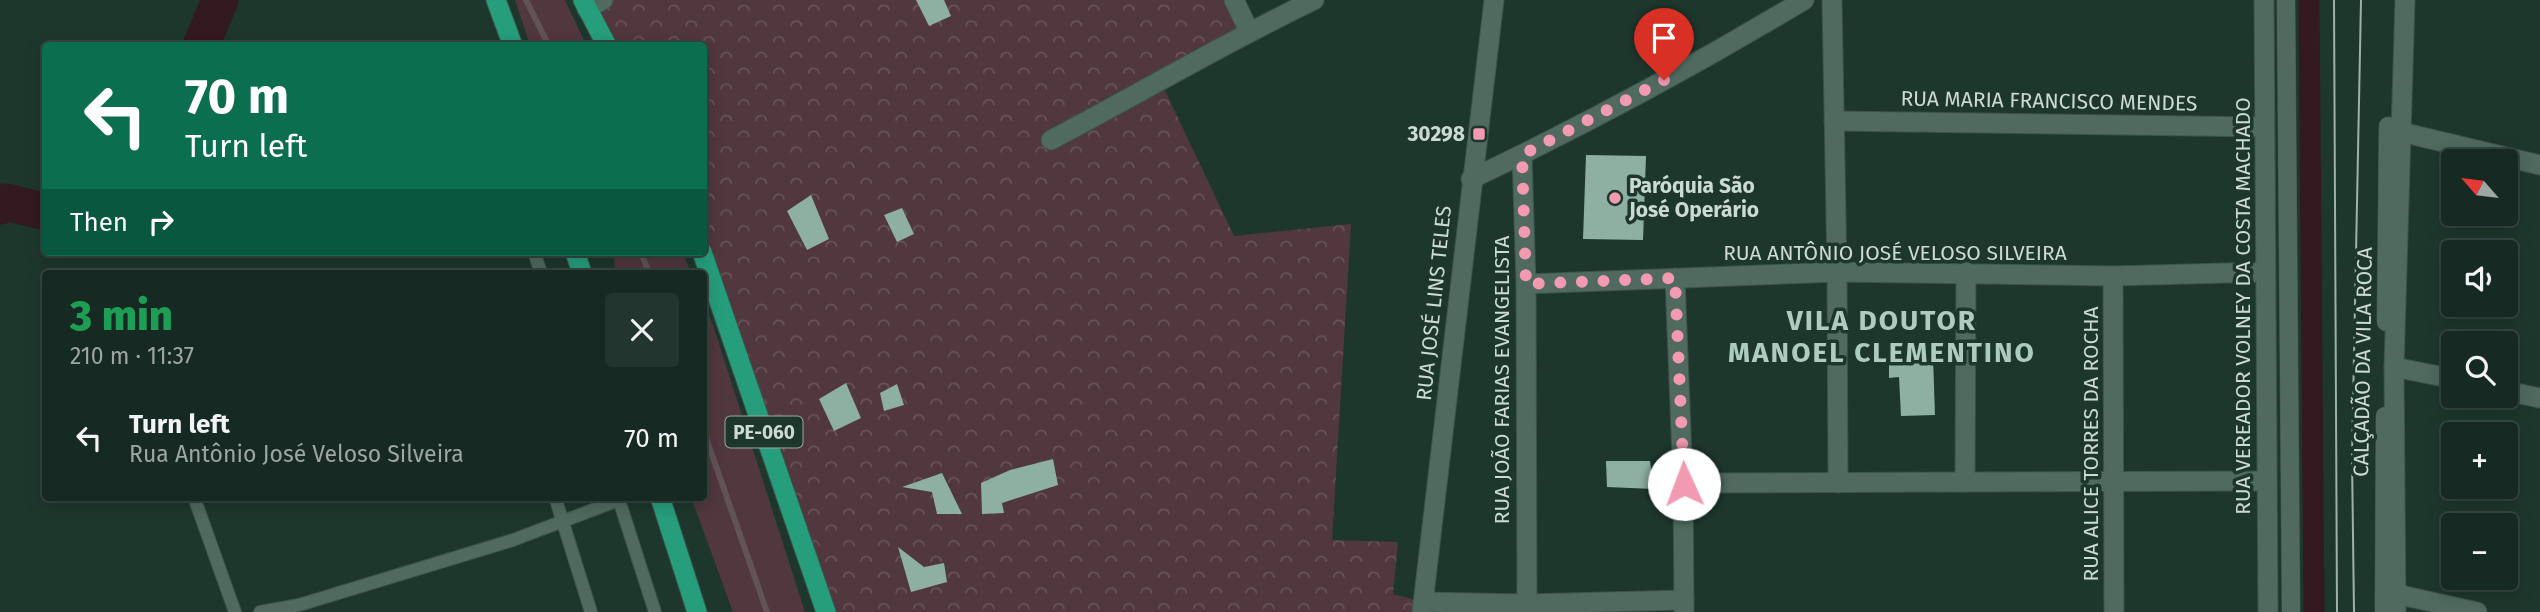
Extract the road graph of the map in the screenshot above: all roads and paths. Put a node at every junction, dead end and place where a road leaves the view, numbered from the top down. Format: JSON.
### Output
{"nodes":[{"id":1,"x":496,"y":0,"type":"edge"},
{"id":2,"x":1234,"y":0,"type":"edge"},
{"id":3,"x":1314,"y":0,"type":"edge"},
{"id":4,"x":1494,"y":0,"type":"edge"},
{"id":5,"x":1804,"y":0,"type":"edge"},
{"id":6,"x":1832,"y":0,"type":"edge"},
{"id":7,"x":2264,"y":0,"type":"edge"},
{"id":8,"x":2286,"y":0,"type":"edge"},
{"id":9,"x":2405,"y":0,"type":"edge"},
{"id":10,"x":591,"y":3,"type":"edge"},
{"id":11,"x":1249,"y":31,"type":"junction"},
{"id":12,"x":512,"y":42,"type":"edge"},
{"id":13,"x":606,"y":42,"type":"edge"},
{"id":14,"x":1834,"y":121,"type":"junction"},
{"id":15,"x":2264,"y":127,"type":"junction"},
{"id":16,"x":2401,"y":132,"type":"junction"},
{"id":17,"x":1051,"y":140,"type":"dead end"},
{"id":18,"x":1522,"y":155,"type":"junction"},
{"id":19,"x":2540,"y":165,"type":"edge"},
{"id":20,"x":1471,"y":178,"type":"junction"},
{"id":21,"x":703,"y":256,"type":"edge"},
{"id":22,"x":1837,"y":272,"type":"junction"},
{"id":23,"x":1966,"y":272,"type":"junction"},
{"id":24,"x":2265,"y":272,"type":"junction"},
{"id":25,"x":2113,"y":276,"type":"junction"},
{"id":26,"x":1675,"y":278,"type":"junction"},
{"id":27,"x":1526,"y":284,"type":"junction"},
{"id":28,"x":2394,"y":367,"type":"junction"},
{"id":29,"x":2441,"y":376,"type":"edge"},
{"id":30,"x":2518,"y":393,"type":"edge"},
{"id":31,"x":2540,"y":398,"type":"edge"},
{"id":32,"x":2266,"y":481,"type":"junction"},
{"id":33,"x":1965,"y":482,"type":"junction"},
{"id":34,"x":2112,"y":482,"type":"junction"},
{"id":35,"x":1838,"y":483,"type":"junction"},
{"id":36,"x":1684,"y":484,"type":"junction"},
{"id":37,"x":195,"y":501,"type":"edge"},
{"id":38,"x":556,"y":501,"type":"edge"},
{"id":39,"x":613,"y":501,"type":"edge"},
{"id":40,"x":619,"y":501,"type":"edge"},
{"id":41,"x":661,"y":501,"type":"edge"},
{"id":42,"x":562,"y":523,"type":"junction"},
{"id":43,"x":2396,"y":603,"type":"edge"},
{"id":44,"x":1684,"y":606,"type":"edge"},
{"id":45,"x":1423,"y":607,"type":"edge"},
{"id":46,"x":1527,"y":608,"type":"edge"},
{"id":47,"x":234,"y":612,"type":"edge"},
{"id":48,"x":254,"y":612,"type":"edge"},
{"id":49,"x":260,"y":612,"type":"edge"},
{"id":50,"x":591,"y":612,"type":"edge"},
{"id":51,"x":655,"y":612,"type":"edge"},
{"id":52,"x":697,"y":612,"type":"edge"},
{"id":53,"x":826,"y":612,"type":"edge"},
{"id":54,"x":2114,"y":612,"type":"edge"},
{"id":55,"x":2268,"y":612,"type":"edge"},
{"id":56,"x":2291,"y":612,"type":"edge"},
{"id":57,"x":2384,"y":612,"type":"edge"},
{"id":58,"x":2477,"y":612,"type":"edge"}],
"edges":[{"from":1,"to":12,"type":"highway"},
{"from":2,"to":11,"type":"street"},
{"from":3,"to":11,"type":"street"},
{"from":4,"to":20,"type":"street","name":"RUA JOSÉ LINS TELES"},
{"from":5,"to":18,"type":"street"},
{"from":6,"to":14,"type":"street"},
{"from":7,"to":15,"type":"street","name":"RUA VEREADOR VOLNEY DA COSTA MACHADO"},
{"from":8,"to":56,"type":"street"},
{"from":9,"to":16,"type":"street"},
{"from":10,"to":13,"type":"highway"},
{"from":11,"to":17,"type":"street"},
{"from":14,"to":15,"type":"street","name":"RUA MARIA FRANCISCO MENDES"},
{"from":14,"to":22,"type":"street"},
{"from":15,"to":24,"type":"street","name":"RUA VEREADOR VOLNEY DA COSTA MACHADO"},
{"from":16,"to":19,"type":"street"},
{"from":16,"to":28,"type":"street"},
{"from":16,"to":57,"type":"street","name":"CALÇADÃO DA VILA ROCA"},
{"from":18,"to":20,"type":"street"},
{"from":18,"to":27,"type":"street","name":"RUA JOÃO FARIAS EVANGELISTA"},
{"from":20,"to":45,"type":"street","name":"RUA JOSÉ LINS TELES"},
{"from":21,"to":53,"type":"highway","number":"PE-060"},
{"from":22,"to":23,"type":"street","name":"RUA ANTÔNIO JOSÉ VELOSO SILVEIRA"},
{"from":22,"to":26,"type":"street","name":"RUA ANTÔNIO JOSÉ VELOSO SILVEIRA"},
{"from":22,"to":35,"type":"street"},
{"from":23,"to":25,"type":"street","name":"RUA ANTÔNIO JOSÉ VELOSO SILVEIRA"},
{"from":23,"to":33,"type":"street"},
{"from":24,"to":25,"type":"street","name":"RUA ANTÔNIO JOSÉ VELOSO SILVEIRA"},
{"from":24,"to":32,"type":"street","name":"RUA VEREADOR VOLNEY DA COSTA MACHADO"},
{"from":25,"to":34,"type":"street","name":"RUA ALICE TORRES DA ROCHA"},
{"from":26,"to":27,"type":"street","name":"RUA ANTÔNIO JOSÉ VELOSO SILVEIRA"},
{"from":26,"to":36,"type":"street"},
{"from":27,"to":46,"type":"street","name":"RUA JOÃO FARIAS EVANGELISTA"},
{"from":28,"to":29,"type":"street"},
{"from":28,"to":43,"type":"street"},
{"from":30,"to":31,"type":"street"},
{"from":32,"to":34,"type":"street"},
{"from":32,"to":55,"type":"street","name":"RUA VEREADOR VOLNEY DA COSTA MACHADO"},
{"from":33,"to":34,"type":"street"},
{"from":33,"to":35,"type":"street"},
{"from":34,"to":54,"type":"street","name":"RUA ALICE TORRES DA ROCHA"},
{"from":35,"to":36,"type":"street"},
{"from":36,"to":44,"type":"street"},
{"from":37,"to":47,"type":"lane"},
{"from":38,"to":42,"type":"lane"},
{"from":39,"to":42,"type":"lane"},
{"from":40,"to":51,"type":"lane"},
{"from":41,"to":52,"type":"highway"},
{"from":42,"to":49,"type":"lane"},
{"from":42,"to":50,"type":"lane"},
{"from":43,"to":58,"type":"street"},
{"from":44,"to":46,"type":"street"},
{"from":45,"to":46,"type":"street"},
{"from":47,"to":48,"type":"lane"}]}
